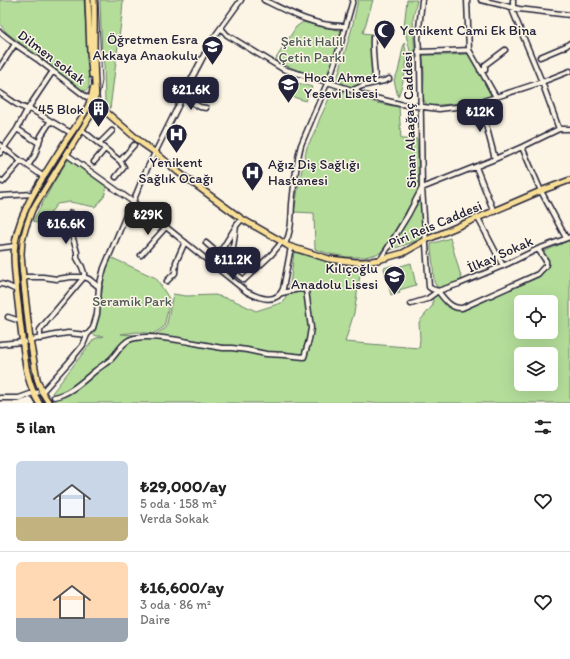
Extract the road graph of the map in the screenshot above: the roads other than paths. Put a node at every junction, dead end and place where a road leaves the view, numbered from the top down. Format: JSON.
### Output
{"nodes":[{"id":1,"x":88,"y":0,"type":"edge"},
{"id":2,"x":94,"y":0,"type":"edge"},
{"id":3,"x":241,"y":0,"type":"edge"},
{"id":4,"x":264,"y":0,"type":"edge"},
{"id":5,"x":353,"y":0,"type":"edge"},
{"id":6,"x":422,"y":0,"type":"edge"},
{"id":7,"x":467,"y":0,"type":"edge"},
{"id":8,"x":481,"y":0,"type":"edge"},
{"id":9,"x":513,"y":0,"type":"edge"},
{"id":10,"x":514,"y":8,"type":"junction"},
{"id":11,"x":570,"y":15,"type":"edge"},
{"id":12,"x":345,"y":26,"type":"junction"},
{"id":13,"x":221,"y":28,"type":"junction"},
{"id":14,"x":0,"y":32,"type":"edge"},
{"id":15,"x":373,"y":37,"type":"dead end"},
{"id":16,"x":570,"y":43,"type":"edge"},
{"id":17,"x":16,"y":44,"type":"junction"},
{"id":18,"x":469,"y":50,"type":"junction"},
{"id":19,"x":505,"y":50,"type":"dead end"},
{"id":20,"x":418,"y":52,"type":"junction"},
{"id":21,"x":540,"y":57,"type":"dead end"},
{"id":22,"x":0,"y":67,"type":"edge"},
{"id":23,"x":480,"y":70,"type":"junction"},
{"id":24,"x":570,"y":70,"type":"edge"},
{"id":25,"x":53,"y":71,"type":"junction"},
{"id":26,"x":389,"y":78,"type":"dead end"},
{"id":27,"x":327,"y":82,"type":"junction"},
{"id":28,"x":542,"y":82,"type":"junction"},
{"id":29,"x":375,"y":83,"type":"junction"},
{"id":30,"x":352,"y":90,"type":"junction"},
{"id":31,"x":0,"y":94,"type":"edge"},
{"id":32,"x":182,"y":97,"type":"junction"},
{"id":33,"x":496,"y":97,"type":"junction"},
{"id":34,"x":91,"y":99,"type":"junction"},
{"id":35,"x":480,"y":102,"type":"junction"},
{"id":36,"x":97,"y":105,"type":"junction"},
{"id":37,"x":420,"y":106,"type":"junction"},
{"id":38,"x":206,"y":108,"type":"dead end"},
{"id":39,"x":27,"y":110,"type":"junction"},
{"id":40,"x":50,"y":122,"type":"junction"},
{"id":41,"x":17,"y":128,"type":"junction"},
{"id":42,"x":559,"y":129,"type":"junction"},
{"id":43,"x":570,"y":129,"type":"edge"},
{"id":44,"x":82,"y":130,"type":"junction"},
{"id":45,"x":112,"y":131,"type":"dead end"},
{"id":46,"x":71,"y":133,"type":"junction"},
{"id":47,"x":39,"y":143,"type":"junction"},
{"id":48,"x":0,"y":144,"type":"edge"},
{"id":49,"x":99,"y":144,"type":"junction"},
{"id":50,"x":134,"y":145,"type":"dead end"},
{"id":51,"x":522,"y":147,"type":"junction"},
{"id":52,"x":4,"y":148,"type":"junction"},
{"id":53,"x":105,"y":149,"type":"junction"},
{"id":54,"x":0,"y":153,"type":"edge"},
{"id":55,"x":156,"y":153,"type":"junction"},
{"id":56,"x":66,"y":154,"type":"junction"},
{"id":57,"x":495,"y":159,"type":"junction"},
{"id":58,"x":21,"y":161,"type":"junction"},
{"id":59,"x":120,"y":161,"type":"junction"},
{"id":60,"x":94,"y":162,"type":"dead end"},
{"id":61,"x":28,"y":166,"type":"junction"},
{"id":62,"x":476,"y":167,"type":"junction"},
{"id":63,"x":44,"y":176,"type":"junction"},
{"id":64,"x":116,"y":177,"type":"dead end"},
{"id":65,"x":0,"y":180,"type":"edge"},
{"id":66,"x":570,"y":180,"type":"edge"},
{"id":67,"x":422,"y":188,"type":"junction"},
{"id":68,"x":541,"y":191,"type":"junction"},
{"id":69,"x":33,"y":194,"type":"junction"},
{"id":70,"x":0,"y":196,"type":"edge"},
{"id":71,"x":133,"y":202,"type":"junction"},
{"id":72,"x":494,"y":212,"type":"junction"},
{"id":73,"x":72,"y":213,"type":"dead end"},
{"id":74,"x":478,"y":218,"type":"junction"},
{"id":75,"x":242,"y":219,"type":"junction"},
{"id":76,"x":236,"y":226,"type":"junction"},
{"id":77,"x":166,"y":227,"type":"junction"},
{"id":78,"x":568,"y":238,"type":"edge"},
{"id":79,"x":426,"y":240,"type":"junction"},
{"id":80,"x":185,"y":242,"type":"junction"},
{"id":81,"x":206,"y":243,"type":"dead end"},
{"id":82,"x":283,"y":243,"type":"junction"},
{"id":83,"x":15,"y":246,"type":"junction"},
{"id":84,"x":290,"y":247,"type":"junction"},
{"id":85,"x":0,"y":248,"type":"edge"},
{"id":86,"x":538,"y":249,"type":"junction"},
{"id":87,"x":141,"y":255,"type":"dead end"},
{"id":88,"x":381,"y":259,"type":"junction"},
{"id":89,"x":503,"y":266,"type":"junction"},
{"id":90,"x":23,"y":277,"type":"junction"},
{"id":91,"x":84,"y":277,"type":"junction"},
{"id":92,"x":167,"y":281,"type":"dead end"},
{"id":93,"x":0,"y":284,"type":"edge"},
{"id":94,"x":99,"y":287,"type":"junction"},
{"id":95,"x":17,"y":290,"type":"junction"},
{"id":96,"x":438,"y":291,"type":"junction"},
{"id":97,"x":282,"y":293,"type":"junction"},
{"id":98,"x":411,"y":304,"type":"dead end"},
{"id":99,"x":8,"y":317,"type":"dead end"},
{"id":100,"x":20,"y":321,"type":"junction"},
{"id":101,"x":87,"y":335,"type":"junction"},
{"id":102,"x":40,"y":339,"type":"junction"},
{"id":103,"x":30,"y":340,"type":"junction"},
{"id":104,"x":23,"y":342,"type":"junction"},
{"id":105,"x":0,"y":344,"type":"edge"},
{"id":106,"x":42,"y":392,"type":"junction"},
{"id":107,"x":33,"y":393,"type":"junction"},
{"id":108,"x":0,"y":398,"type":"edge"},
{"id":109,"x":54,"y":398,"type":"dead end"},
{"id":110,"x":39,"y":403,"type":"edge"},
{"id":111,"x":49,"y":403,"type":"edge"}],
"edges":[{"from":1,"to":34,"type":"main road"},
{"from":2,"to":36,"type":"main road"},
{"from":3,"to":13,"type":"street"},
{"from":4,"to":12,"type":"street"},
{"from":5,"to":12,"type":"street"},
{"from":6,"to":20,"type":"street","name":"Sinan Alaağaç Caddesi"},
{"from":7,"to":18,"type":"street"},
{"from":8,"to":10,"type":"street"},
{"from":9,"to":10,"type":"street"},
{"from":10,"to":11,"type":"street"},
{"from":10,"to":28,"type":"street"},
{"from":12,"to":27,"type":"street"},
{"from":13,"to":27,"type":"street"},
{"from":13,"to":32,"type":"street"},
{"from":14,"to":17,"type":"street","name":"Dilmen sokak"},
{"from":15,"to":29,"type":"street"},
{"from":16,"to":21,"type":"street"},
{"from":17,"to":22,"type":"street"},
{"from":17,"to":25,"type":"street","name":"Dilmen sokak"},
{"from":18,"to":20,"type":"street"},
{"from":18,"to":23,"type":"street"},
{"from":19,"to":23,"type":"street"},
{"from":20,"to":37,"type":"street","name":"Sinan Alaağaç Caddesi"},
{"from":23,"to":33,"type":"street"},
{"from":24,"to":28,"type":"street"},
{"from":25,"to":34,"type":"street","name":"Dilmen sokak"},
{"from":25,"to":39,"type":"street"},
{"from":26,"to":29,"type":"street"},
{"from":27,"to":30,"type":"street"},
{"from":27,"to":82,"type":"street"},
{"from":28,"to":33,"type":"street"},
{"from":28,"to":42,"type":"street"},
{"from":29,"to":30,"type":"street"},
{"from":30,"to":37,"type":"street"},
{"from":31,"to":39,"type":"street"},
{"from":32,"to":38,"type":"street"},
{"from":32,"to":55,"type":"street"},
{"from":33,"to":35,"type":"street"},
{"from":34,"to":36,"type":"main road","name":"Piri Reis Caddesi"},
{"from":34,"to":46,"type":"main road"},
{"from":35,"to":37,"type":"street"},
{"from":35,"to":57,"type":"street"},
{"from":36,"to":44,"type":"main road"},
{"from":36,"to":55,"type":"main road","name":"Piri Reis Caddesi"},
{"from":37,"to":67,"type":"street","name":"Sinan Alaağaç Caddesi"},
{"from":39,"to":40,"type":"street"},
{"from":39,"to":41,"type":"street"},
{"from":40,"to":46,"type":"street"},
{"from":40,"to":47,"type":"street"},
{"from":41,"to":47,"type":"street"},
{"from":41,"to":52,"type":"street"},
{"from":42,"to":43,"type":"street"},
{"from":42,"to":51,"type":"street"},
{"from":44,"to":49,"type":"street"},
{"from":44,"to":56,"type":"main road"},
{"from":45,"to":49,"type":"street"},
{"from":46,"to":63,"type":"main road"},
{"from":47,"to":61,"type":"street"},
{"from":48,"to":52,"type":"street"},
{"from":49,"to":53,"type":"street"},
{"from":50,"to":59,"type":"street"},
{"from":51,"to":57,"type":"street"},
{"from":51,"to":68,"type":"street"},
{"from":52,"to":54,"type":"street"},
{"from":52,"to":58,"type":"street"},
{"from":53,"to":59,"type":"street"},
{"from":53,"to":60,"type":"street"},
{"from":55,"to":71,"type":"street"},
{"from":55,"to":75,"type":"main road","name":"Piri Reis Caddesi"},
{"from":56,"to":71,"type":"street"},
{"from":56,"to":90,"type":"main road"},
{"from":57,"to":62,"type":"street"},
{"from":58,"to":61,"type":"street"},
{"from":58,"to":65,"type":"street"},
{"from":59,"to":64,"type":"street"},
{"from":61,"to":63,"type":"street"},
{"from":62,"to":67,"type":"street"},
{"from":62,"to":72,"type":"street"},
{"from":63,"to":69,"type":"main road"},
{"from":66,"to":68,"type":"main road","name":"Piri Reis Caddesi"},
{"from":67,"to":79,"type":"street","name":"Sinan Alaağaç Caddesi"},
{"from":67,"to":88,"type":"street"},
{"from":68,"to":72,"type":"main road","name":"Piri Reis Caddesi"},
{"from":68,"to":78,"type":"street"},
{"from":69,"to":70,"type":"street"},
{"from":69,"to":83,"type":"main road"},
{"from":71,"to":77,"type":"street"},
{"from":71,"to":94,"type":"street"},
{"from":72,"to":74,"type":"main road","name":"Piri Reis Caddesi"},
{"from":73,"to":91,"type":"street"},
{"from":74,"to":79,"type":"main road","name":"Piri Reis Caddesi"},
{"from":74,"to":89,"type":"street"},
{"from":75,"to":76,"type":"street"},
{"from":75,"to":82,"type":"main road","name":"Piri Reis Caddesi"},
{"from":76,"to":81,"type":"street"},
{"from":76,"to":82,"type":"street"},
{"from":77,"to":80,"type":"street"},
{"from":77,"to":87,"type":"street"},
{"from":78,"to":86,"type":"street","name":"İlkay Sokak"},
{"from":79,"to":88,"type":"main road","name":"Piri Reis Caddesi"},
{"from":79,"to":96,"type":"street"},
{"from":80,"to":92,"type":"street"},
{"from":80,"to":97,"type":"street"},
{"from":82,"to":84,"type":"main road","name":"Piri Reis Caddesi"},
{"from":83,"to":85,"type":"street"},
{"from":83,"to":95,"type":"main road"},
{"from":84,"to":88,"type":"main road","name":"Piri Reis Caddesi"},
{"from":84,"to":97,"type":"street"},
{"from":86,"to":89,"type":"street","name":"İlkay Sokak"},
{"from":86,"to":96,"type":"street"},
{"from":89,"to":96,"type":"street","name":"İlkay Sokak"},
{"from":90,"to":91,"type":"street"},
{"from":90,"to":103,"type":"main road"},
{"from":91,"to":94,"type":"street"},
{"from":91,"to":102,"type":"street"},
{"from":93,"to":95,"type":"street"},
{"from":94,"to":101,"type":"street"},
{"from":95,"to":100,"type":"main road"},
{"from":96,"to":98,"type":"street","name":"İlkay Sokak"},
{"from":97,"to":109,"type":"street"},
{"from":99,"to":100,"type":"street"},
{"from":100,"to":104,"type":"main road"},
{"from":101,"to":102,"type":"street"},
{"from":101,"to":106,"type":"street"},
{"from":102,"to":103,"type":"street"},
{"from":103,"to":104,"type":"street"},
{"from":103,"to":106,"type":"main road"},
{"from":104,"to":105,"type":"street"},
{"from":104,"to":107,"type":"main road"},
{"from":106,"to":107,"type":"street"},
{"from":106,"to":111,"type":"main road"},
{"from":107,"to":108,"type":"street"},
{"from":107,"to":110,"type":"main road"}]}
